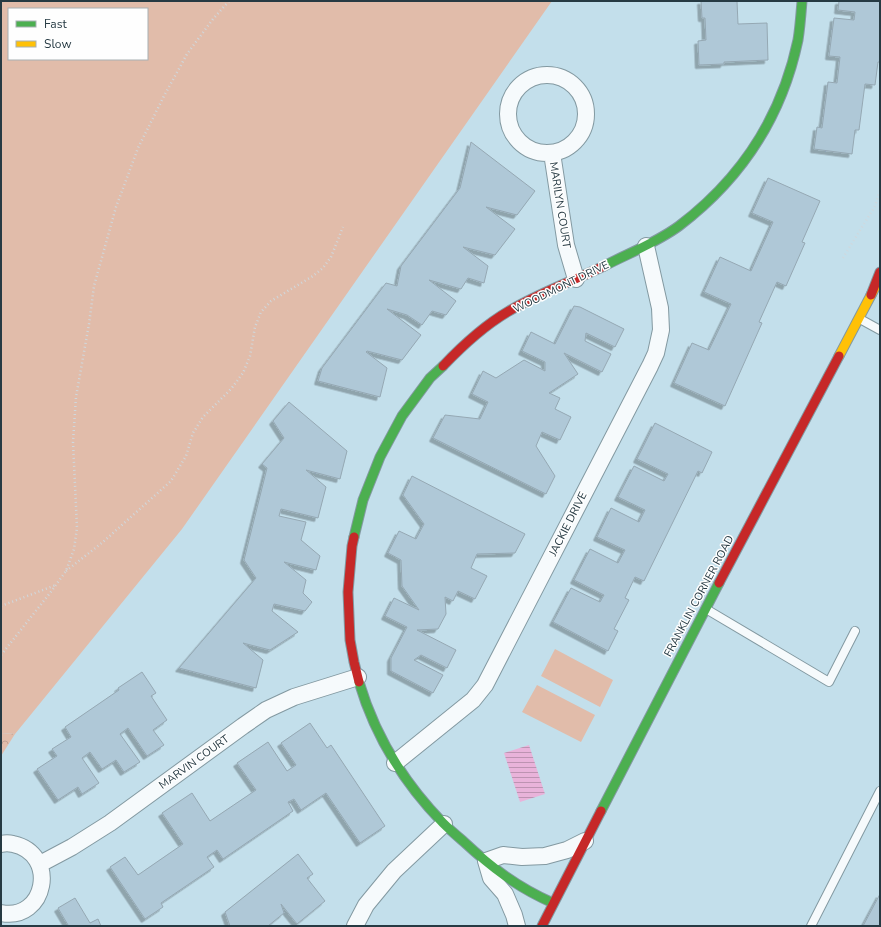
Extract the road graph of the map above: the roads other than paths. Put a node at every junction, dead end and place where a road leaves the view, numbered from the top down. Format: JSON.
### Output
{"nodes":[{"id":1,"x":802,"y":1,"type":"edge"},
{"id":2,"x":552,"y":153,"type":"junction"},
{"id":3,"x":646,"y":246,"type":"junction"},
{"id":4,"x":880,"y":272,"type":"edge"},
{"id":5,"x":880,"y":278,"type":"edge"},
{"id":6,"x":576,"y":279,"type":"junction"},
{"id":7,"x":872,"y":295,"type":"junction"},
{"id":8,"x":858,"y":319,"type":"junction"},
{"id":9,"x":880,"y":330,"type":"edge"},
{"id":10,"x":706,"y":609,"type":"junction"},
{"id":11,"x":855,"y":631,"type":"dead end"},
{"id":12,"x":358,"y":677,"type":"junction"},
{"id":13,"x":395,"y":763,"type":"junction"},
{"id":14,"x":880,"y":791,"type":"edge"},
{"id":15,"x":444,"y":824,"type":"junction"},
{"id":16,"x":585,"y":841,"type":"junction"},
{"id":17,"x":1,"y":844,"type":"edge"},
{"id":18,"x":486,"y":861,"type":"junction"},
{"id":19,"x":40,"y":864,"type":"junction"},
{"id":20,"x":553,"y":903,"type":"junction"},
{"id":21,"x":1,"y":913,"type":"edge"},
{"id":22,"x":543,"y":925,"type":"edge"},
{"id":23,"x":355,"y":926,"type":"edge"},
{"id":24,"x":517,"y":926,"type":"edge"},
{"id":25,"x":811,"y":926,"type":"edge"}],
"edges":[{"from":1,"to":3,"type":"main road","name":"WOODMONT DRIVE"},
{"from":2,"to":2,"type":"street","name":"MARILYN COURT"},
{"from":2,"to":6,"type":"street","name":"MARILYN COURT"},
{"from":3,"to":6,"type":"main road","name":"WOODMONT DRIVE"},
{"from":3,"to":13,"type":"street","name":"JACKIE DRIVE"},
{"from":4,"to":7,"type":"main road"},
{"from":5,"to":7,"type":"main road","name":"FRANKLIN CORNER ROAD"},
{"from":6,"to":12,"type":"main road","name":"WOODMONT DRIVE"},
{"from":7,"to":8,"type":"main road","name":"FRANKLIN CORNER ROAD"},
{"from":8,"to":9,"type":"lane"},
{"from":8,"to":10,"type":"main road","name":"FRANKLIN CORNER ROAD"},
{"from":10,"to":11,"type":"lane"},
{"from":10,"to":16,"type":"main road","name":"FRANKLIN CORNER ROAD"},
{"from":12,"to":13,"type":"main road","name":"WOODMONT DRIVE"},
{"from":12,"to":19,"type":"street","name":"MARVIN COURT"},
{"from":13,"to":15,"type":"main road","name":"WOODMONT DRIVE"},
{"from":14,"to":25,"type":"lane"},
{"from":15,"to":18,"type":"main road","name":"WOODMONT DRIVE"},
{"from":15,"to":23,"type":"street"},
{"from":16,"to":18,"type":"street"},
{"from":16,"to":20,"type":"main road","name":"FRANKLIN CORNER ROAD"},
{"from":17,"to":19,"type":"street"},
{"from":18,"to":20,"type":"main road","name":"WOODMONT DRIVE"},
{"from":18,"to":24,"type":"street","name":"WOODMONT DRIVE"},
{"from":19,"to":21,"type":"street"},
{"from":20,"to":22,"type":"main road","name":"FRANKLIN CORNER ROAD"}]}
